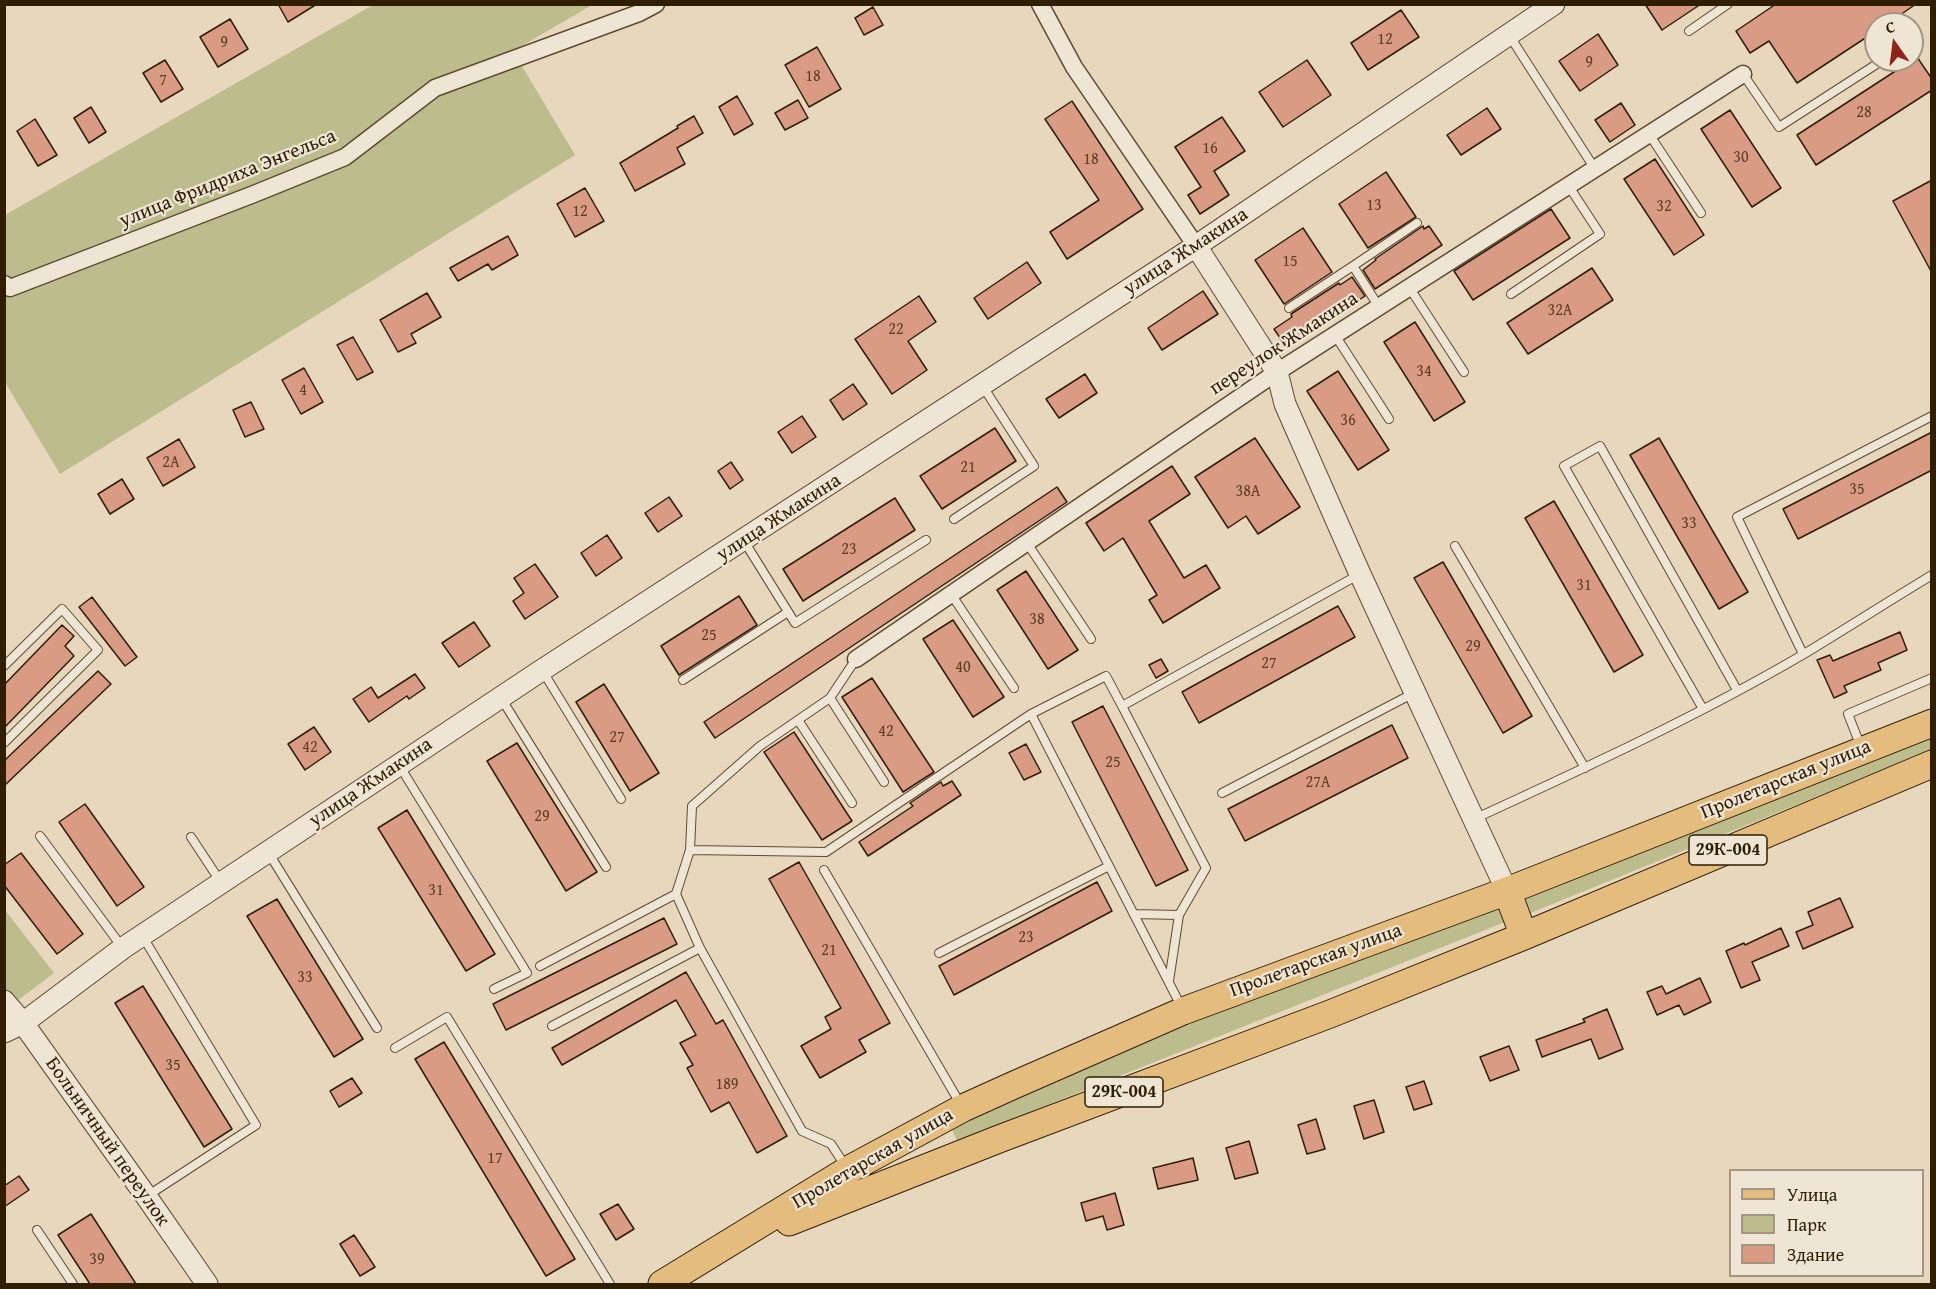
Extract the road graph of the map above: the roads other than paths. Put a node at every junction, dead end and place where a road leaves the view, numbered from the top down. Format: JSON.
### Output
{"nodes":[{"id":1,"x":656,"y":4,"type":"edge"},
{"id":2,"x":1040,"y":4,"type":"edge"},
{"id":3,"x":1728,"y":4,"type":"edge"},
{"id":4,"x":1546,"y":7,"type":"edge"},
{"id":5,"x":1689,"y":31,"type":"dead end"},
{"id":6,"x":1509,"y":35,"type":"junction"},
{"id":7,"x":1864,"y":72,"type":"edge"},
{"id":8,"x":1743,"y":74,"type":"joint"},
{"id":9,"x":1649,"y":134,"type":"junction"},
{"id":10,"x":1595,"y":168,"type":"junction"},
{"id":11,"x":1568,"y":185,"type":"junction"},
{"id":12,"x":1701,"y":213,"type":"dead end"},
{"id":13,"x":1417,"y":223,"type":"dead end"},
{"id":14,"x":1196,"y":246,"type":"junction"},
{"id":15,"x":1353,"y":266,"type":"junction"},
{"id":16,"x":4,"y":284,"type":"edge"},
{"id":17,"x":1409,"y":288,"type":"junction"},
{"id":18,"x":1511,"y":294,"type":"dead end"},
{"id":19,"x":1379,"y":306,"type":"junction"},
{"id":20,"x":1289,"y":308,"type":"dead end"},
{"id":21,"x":1335,"y":335,"type":"junction"},
{"id":22,"x":1277,"y":372,"type":"junction"},
{"id":23,"x":1464,"y":372,"type":"dead end"},
{"id":24,"x":981,"y":385,"type":"junction"},
{"id":25,"x":1932,"y":416,"type":"edge"},
{"id":26,"x":1389,"y":419,"type":"dead end"},
{"id":27,"x":954,"y":519,"type":"dead end"},
{"id":28,"x":926,"y":540,"type":"dead end"},
{"id":29,"x":744,"y":541,"type":"junction"},
{"id":30,"x":1027,"y":543,"type":"junction"},
{"id":31,"x":1455,"y":546,"type":"dead end"},
{"id":32,"x":1360,"y":574,"type":"junction"},
{"id":33,"x":1932,"y":575,"type":"edge"},
{"id":34,"x":951,"y":594,"type":"junction"},
{"id":35,"x":788,"y":612,"type":"junction"},
{"id":36,"x":1091,"y":639,"type":"dead end"},
{"id":37,"x":1803,"y":654,"type":"junction"},
{"id":38,"x":856,"y":659,"type":"joint"},
{"id":39,"x":4,"y":666,"type":"edge"},
{"id":40,"x":542,"y":670,"type":"junction"},
{"id":41,"x":1932,"y":678,"type":"edge"},
{"id":42,"x":683,"y":680,"type":"dead end"},
{"id":43,"x":1014,"y":688,"type":"dead end"},
{"id":44,"x":1737,"y":690,"type":"junction"},
{"id":45,"x":1414,"y":693,"type":"junction"},
{"id":46,"x":501,"y":697,"type":"junction"},
{"id":47,"x":830,"y":698,"type":"junction"},
{"id":48,"x":1122,"y":706,"type":"junction"},
{"id":49,"x":1703,"y":709,"type":"junction"},
{"id":50,"x":1031,"y":714,"type":"junction"},
{"id":51,"x":798,"y":720,"type":"junction"},
{"id":52,"x":1932,"y":723,"type":"edge"},
{"id":53,"x":4,"y":743,"type":"edge"},
{"id":54,"x":1862,"y":750,"type":"junction"},
{"id":55,"x":1932,"y":764,"type":"edge"},
{"id":56,"x":399,"y":765,"type":"junction"},
{"id":57,"x":1585,"y":768,"type":"junction"},
{"id":58,"x":884,"y":782,"type":"dead end"},
{"id":59,"x":1222,"y":793,"type":"dead end"},
{"id":60,"x":621,"y":800,"type":"dead end"},
{"id":61,"x":852,"y":803,"type":"dead end"},
{"id":62,"x":1473,"y":819,"type":"junction"},
{"id":63,"x":40,"y":836,"type":"dead end"},
{"id":64,"x":191,"y":837,"type":"dead end"},
{"id":65,"x":690,"y":850,"type":"junction"},
{"id":66,"x":268,"y":852,"type":"junction"},
{"id":67,"x":1109,"y":866,"type":"junction"},
{"id":68,"x":606,"y":867,"type":"dead end"},
{"id":69,"x":824,"y":870,"type":"dead end"},
{"id":70,"x":221,"y":882,"type":"junction"},
{"id":71,"x":1507,"y":891,"type":"junction"},
{"id":72,"x":676,"y":894,"type":"junction"},
{"id":73,"x":1134,"y":914,"type":"junction"},
{"id":74,"x":1179,"y":915,"type":"junction"},
{"id":75,"x":142,"y":935,"type":"junction"},
{"id":76,"x":1524,"y":936,"type":"junction"},
{"id":77,"x":123,"y":948,"type":"junction"},
{"id":78,"x":700,"y":948,"type":"junction"},
{"id":79,"x":939,"y":953,"type":"dead end"},
{"id":80,"x":540,"y":966,"type":"dead end"},
{"id":81,"x":1169,"y":981,"type":"junction"},
{"id":82,"x":494,"y":989,"type":"dead end"},
{"id":83,"x":4,"y":1001,"type":"edge"},
{"id":84,"x":1183,"y":1011,"type":"junction"},
{"id":85,"x":552,"y":1026,"type":"dead end"},
{"id":86,"x":14,"y":1028,"type":"edge"},
{"id":87,"x":377,"y":1029,"type":"dead end"},
{"id":88,"x":395,"y":1048,"type":"dead end"},
{"id":89,"x":963,"y":1108,"type":"junction"},
{"id":90,"x":932,"y":1124,"type":"junction"},
{"id":91,"x":946,"y":1160,"type":"junction"},
{"id":92,"x":848,"y":1170,"type":"junction"},
{"id":93,"x":146,"y":1196,"type":"junction"},
{"id":94,"x":37,"y":1230,"type":"dead end"},
{"id":95,"x":724,"y":1248,"type":"junction"},
{"id":96,"x":73,"y":1284,"type":"edge"},
{"id":97,"x":207,"y":1284,"type":"edge"},
{"id":98,"x":610,"y":1284,"type":"edge"},
{"id":99,"x":662,"y":1284,"type":"edge"}],
"edges":[{"from":1,"to":16,"type":"street","name":"улица Фридриха Энгельса"},
{"from":2,"to":14,"type":"street"},
{"from":3,"to":5,"type":"lane"},
{"from":4,"to":6,"type":"street","name":"улица Жмакина"},
{"from":6,"to":10,"type":"lane"},
{"from":6,"to":14,"type":"street","name":"улица Жмакина"},
{"from":7,"to":8,"type":"lane"},
{"from":8,"to":9,"type":"street","name":"переулок Жмакина"},
{"from":9,"to":10,"type":"street","name":"переулок Жмакина"},
{"from":9,"to":12,"type":"lane"},
{"from":10,"to":11,"type":"street","name":"переулок Жмакина"},
{"from":11,"to":17,"type":"street","name":"переулок Жмакина"},
{"from":11,"to":18,"type":"lane"},
{"from":13,"to":15,"type":"lane"},
{"from":14,"to":22,"type":"street"},
{"from":14,"to":24,"type":"street","name":"улица Жмакина"},
{"from":15,"to":19,"type":"lane"},
{"from":15,"to":20,"type":"lane"},
{"from":17,"to":19,"type":"street","name":"переулок Жмакина"},
{"from":17,"to":23,"type":"lane"},
{"from":19,"to":21,"type":"street","name":"переулок Жмакина"},
{"from":21,"to":22,"type":"street","name":"переулок Жмакина"},
{"from":21,"to":26,"type":"lane"},
{"from":22,"to":30,"type":"street","name":"переулок Жмакина"},
{"from":22,"to":32,"type":"street"},
{"from":24,"to":27,"type":"lane"},
{"from":24,"to":29,"type":"street","name":"улица Жмакина"},
{"from":25,"to":37,"type":"lane"},
{"from":28,"to":35,"type":"lane"},
{"from":29,"to":35,"type":"lane"},
{"from":29,"to":40,"type":"street","name":"улица Жмакина"},
{"from":30,"to":34,"type":"street","name":"переулок Жмакина"},
{"from":30,"to":36,"type":"lane"},
{"from":31,"to":57,"type":"lane"},
{"from":32,"to":45,"type":"street"},
{"from":32,"to":48,"type":"lane"},
{"from":33,"to":37,"type":"lane"},
{"from":34,"to":38,"type":"street","name":"переулок Жмакина"},
{"from":34,"to":43,"type":"lane"},
{"from":35,"to":42,"type":"lane"},
{"from":37,"to":44,"type":"lane"},
{"from":38,"to":47,"type":"lane"},
{"from":39,"to":53,"type":"lane"},
{"from":40,"to":46,"type":"street","name":"улица Жмакина"},
{"from":40,"to":60,"type":"lane"},
{"from":41,"to":54,"type":"lane"},
{"from":44,"to":49,"type":"lane"},
{"from":44,"to":49,"type":"lane"},
{"from":45,"to":59,"type":"lane"},
{"from":45,"to":62,"type":"street"},
{"from":46,"to":56,"type":"street","name":"улица Жмакина"},
{"from":46,"to":68,"type":"lane"},
{"from":47,"to":51,"type":"lane"},
{"from":47,"to":58,"type":"lane"},
{"from":48,"to":50,"type":"lane"},
{"from":48,"to":74,"type":"lane"},
{"from":49,"to":57,"type":"lane"},
{"from":50,"to":65,"type":"lane"},
{"from":50,"to":67,"type":"lane"},
{"from":51,"to":61,"type":"lane"},
{"from":51,"to":65,"type":"lane"},
{"from":52,"to":54,"type":"main road","name":"Пролетарская улица"},
{"from":54,"to":71,"type":"main road","name":"Пролетарская улица"},
{"from":55,"to":76,"type":"main road","name":"Пролетарская улица","number":"29К-004"},
{"from":56,"to":66,"type":"street","name":"улица Жмакина"},
{"from":56,"to":82,"type":"lane"},
{"from":57,"to":62,"type":"lane"},
{"from":62,"to":71,"type":"street"},
{"from":63,"to":77,"type":"lane"},
{"from":64,"to":70,"type":"lane"},
{"from":65,"to":72,"type":"lane"},
{"from":66,"to":70,"type":"street","name":"улица Жмакина"},
{"from":66,"to":87,"type":"lane"},
{"from":67,"to":73,"type":"lane"},
{"from":67,"to":79,"type":"lane"},
{"from":69,"to":89,"type":"lane"},
{"from":70,"to":75,"type":"street","name":"улица Жмакина"},
{"from":71,"to":76,"type":"main road"},
{"from":71,"to":84,"type":"main road","name":"Пролетарская улица"},
{"from":72,"to":78,"type":"lane"},
{"from":72,"to":80,"type":"lane"},
{"from":73,"to":74,"type":"lane"},
{"from":73,"to":81,"type":"lane"},
{"from":74,"to":81,"type":"lane"},
{"from":75,"to":77,"type":"street","name":"улица Жмакина"},
{"from":75,"to":93,"type":"lane"},
{"from":76,"to":91,"type":"main road","name":"Пролетарская улица","number":"29К-004"},
{"from":77,"to":86,"type":"street","name":"улица Жмакина"},
{"from":78,"to":85,"type":"lane"},
{"from":78,"to":92,"type":"lane"},
{"from":81,"to":84,"type":"lane"},
{"from":83,"to":86,"type":"street","name":"Больничный переулок"},
{"from":84,"to":89,"type":"main road","name":"Пролетарская улица"},
{"from":86,"to":93,"type":"street","name":"Больничный переулок"},
{"from":88,"to":98,"type":"lane"},
{"from":89,"to":90,"type":"main road","name":"Пролетарская улица"},
{"from":90,"to":91,"type":"main road"},
{"from":90,"to":92,"type":"main road","name":"Пролетарская улица"},
{"from":91,"to":95,"type":"main road","name":"Пролетарская улица","number":"29К-004"},
{"from":92,"to":95,"type":"main road","name":"Пролетарская улица"},
{"from":93,"to":97,"type":"street","name":"Больничный переулок"},
{"from":94,"to":96,"type":"lane"},
{"from":95,"to":99,"type":"main road","name":"Пролетарская улица","number":"29К-004"}]}
